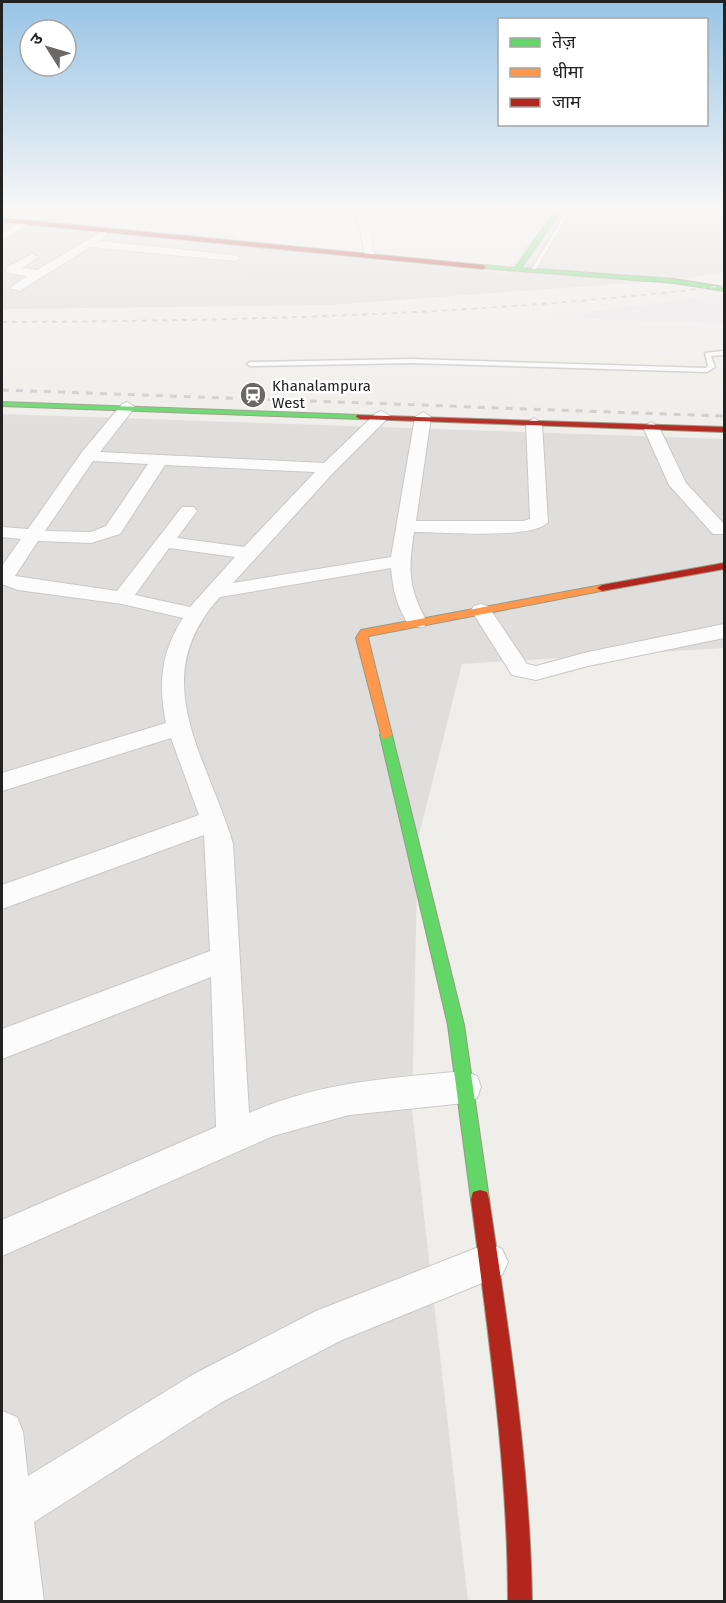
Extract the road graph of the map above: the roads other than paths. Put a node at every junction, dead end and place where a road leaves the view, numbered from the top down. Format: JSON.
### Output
{"nodes":[{"id":1,"x":21,"y":285,"type":"edge"},
{"id":2,"x":698,"y":285,"type":"edge"},
{"id":3,"x":16,"y":288,"type":"dead end"},
{"id":4,"x":724,"y":289,"type":"edge"},
{"id":5,"x":724,"y":353,"type":"edge"},
{"id":6,"x":250,"y":364,"type":"dead end"},
{"id":7,"x":2,"y":404,"type":"edge"},
{"id":8,"x":127,"y":407,"type":"junction"},
{"id":9,"x":382,"y":416,"type":"junction"},
{"id":10,"x":423,"y":417,"type":"junction"},
{"id":11,"x":534,"y":423,"type":"junction"},
{"id":12,"x":651,"y":427,"type":"junction"},
{"id":13,"x":724,"y":430,"type":"edge"},
{"id":14,"x":88,"y":456,"type":"junction"},
{"id":15,"x":160,"y":459,"type":"junction"},
{"id":16,"x":327,"y":468,"type":"junction"},
{"id":17,"x":188,"y":511,"type":"dead end"},
{"id":18,"x":405,"y":526,"type":"junction"},
{"id":19,"x":720,"y":530,"type":"dead end"},
{"id":20,"x":2,"y":531,"type":"edge"},
{"id":21,"x":33,"y":534,"type":"junction"},
{"id":22,"x":164,"y":542,"type":"junction"},
{"id":23,"x":248,"y":553,"type":"junction"},
{"id":24,"x":400,"y":561,"type":"junction"},
{"id":25,"x":724,"y":566,"type":"edge"},
{"id":26,"x":212,"y":592,"type":"junction"},
{"id":27,"x":122,"y":598,"type":"junction"},
{"id":28,"x":481,"y":610,"type":"junction"},
{"id":29,"x":194,"y":614,"type":"junction"},
{"id":30,"x":417,"y":622,"type":"junction"},
{"id":31,"x":724,"y":631,"type":"edge"},
{"id":32,"x":180,"y":727,"type":"junction"},
{"id":33,"x":2,"y":782,"type":"edge"},
{"id":34,"x":215,"y":820,"type":"junction"},
{"id":35,"x":2,"y":897,"type":"edge"},
{"id":36,"x":223,"y":959,"type":"junction"},
{"id":37,"x":2,"y":1044,"type":"edge"},
{"id":38,"x":465,"y":1087,"type":"junction"},
{"id":39,"x":233,"y":1135,"type":"junction"},
{"id":40,"x":2,"y":1238,"type":"edge"},
{"id":41,"x":489,"y":1262,"type":"junction"},
{"id":42,"x":2,"y":1432,"type":"edge"},
{"id":43,"x":6,"y":1515,"type":"edge"},
{"id":44,"x":21,"y":1602,"type":"edge"},
{"id":45,"x":520,"y":1602,"type":"edge"}],
"edges":[{"from":1,"to":3,"type":"street"},
{"from":2,"to":4,"type":"street"},
{"from":5,"to":6,"type":"lane"},
{"from":7,"to":8,"type":"street"},
{"from":8,"to":9,"type":"street"},
{"from":8,"to":14,"type":"street"},
{"from":9,"to":10,"type":"street"},
{"from":9,"to":16,"type":"street"},
{"from":10,"to":11,"type":"street"},
{"from":10,"to":18,"type":"street"},
{"from":11,"to":12,"type":"street"},
{"from":11,"to":18,"type":"street"},
{"from":12,"to":13,"type":"street"},
{"from":12,"to":19,"type":"street"},
{"from":14,"to":15,"type":"street"},
{"from":14,"to":21,"type":"street"},
{"from":15,"to":16,"type":"street"},
{"from":15,"to":21,"type":"street"},
{"from":16,"to":23,"type":"street"},
{"from":17,"to":22,"type":"street"},
{"from":18,"to":24,"type":"street"},
{"from":20,"to":21,"type":"street"},
{"from":21,"to":27,"type":"street"},
{"from":22,"to":23,"type":"street"},
{"from":22,"to":27,"type":"street"},
{"from":23,"to":26,"type":"street"},
{"from":24,"to":26,"type":"street"},
{"from":24,"to":30,"type":"street"},
{"from":25,"to":28,"type":"street"},
{"from":26,"to":29,"type":"street"},
{"from":27,"to":29,"type":"street"},
{"from":28,"to":30,"type":"street"},
{"from":28,"to":31,"type":"street"},
{"from":29,"to":32,"type":"street"},
{"from":30,"to":38,"type":"street"},
{"from":32,"to":33,"type":"street"},
{"from":32,"to":34,"type":"street"},
{"from":34,"to":35,"type":"street"},
{"from":34,"to":36,"type":"street"},
{"from":36,"to":37,"type":"street"},
{"from":36,"to":39,"type":"street"},
{"from":38,"to":39,"type":"street"},
{"from":38,"to":41,"type":"street"},
{"from":39,"to":40,"type":"street"},
{"from":41,"to":43,"type":"street"},
{"from":41,"to":45,"type":"street"},
{"from":42,"to":43,"type":"street"},
{"from":43,"to":44,"type":"street"}]}
